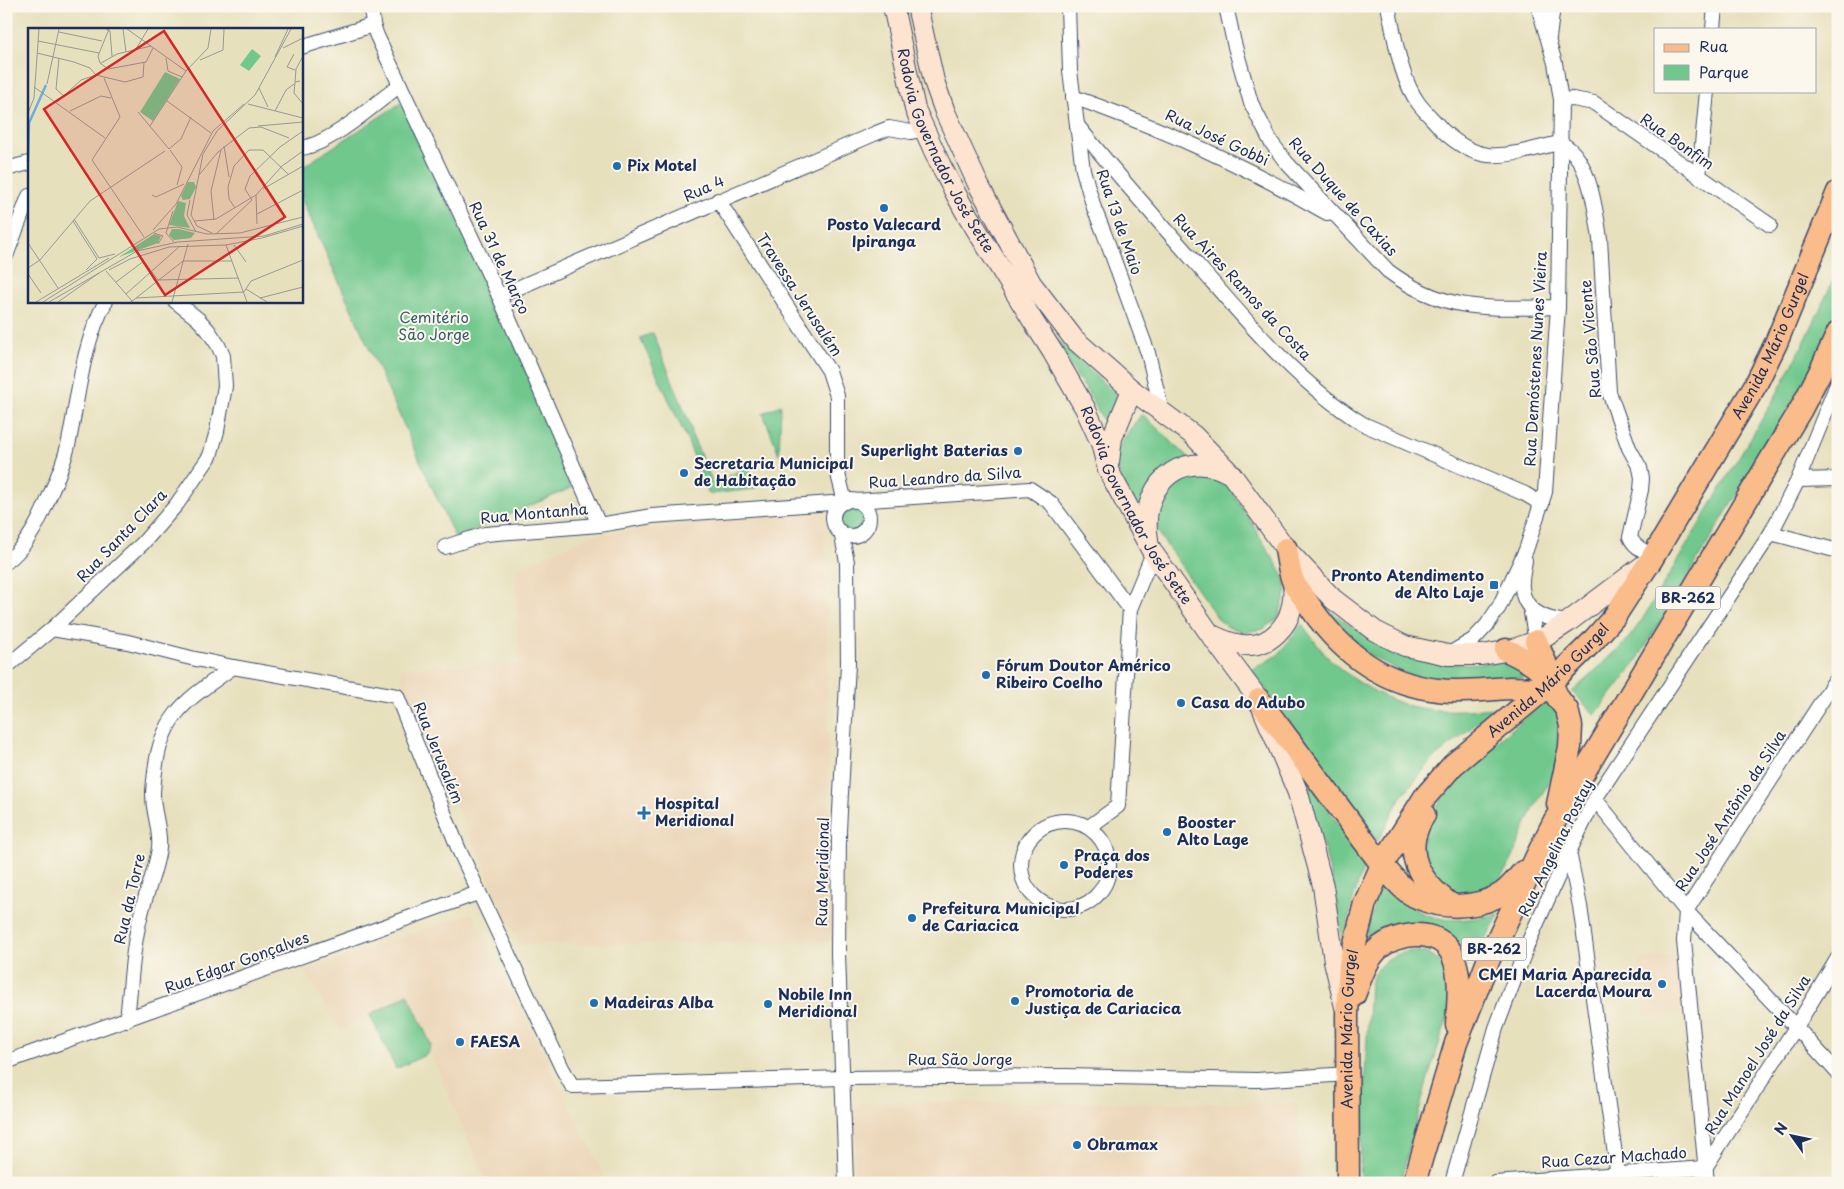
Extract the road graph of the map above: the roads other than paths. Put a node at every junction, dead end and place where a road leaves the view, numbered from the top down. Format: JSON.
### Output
{"nodes":[{"id":1,"x":371,"y":6,"type":"edge"},
{"id":2,"x":893,"y":6,"type":"edge"},
{"id":3,"x":917,"y":6,"type":"edge"},
{"id":4,"x":1068,"y":6,"type":"edge"},
{"id":5,"x":1226,"y":6,"type":"edge"},
{"id":6,"x":1388,"y":6,"type":"edge"},
{"id":7,"x":1538,"y":6,"type":"edge"},
{"id":8,"x":1554,"y":6,"type":"edge"},
{"id":9,"x":1715,"y":6,"type":"edge"},
{"id":10,"x":373,"y":25,"type":"junction"},
{"id":11,"x":1713,"y":28,"type":"edge"},
{"id":12,"x":1549,"y":41,"type":"junction"},
{"id":13,"x":302,"y":47,"type":"edge"},
{"id":14,"x":400,"y":85,"type":"junction"},
{"id":15,"x":1707,"y":92,"type":"edge"},
{"id":16,"x":1073,"y":97,"type":"junction"},
{"id":17,"x":1561,"y":100,"type":"junction"},
{"id":18,"x":1077,"y":125,"type":"junction"},
{"id":19,"x":924,"y":129,"type":"junction"},
{"id":20,"x":1560,"y":143,"type":"junction"},
{"id":21,"x":302,"y":148,"type":"edge"},
{"id":22,"x":28,"y":163,"type":"edge"},
{"id":23,"x":6,"y":169,"type":"edge"},
{"id":24,"x":1699,"y":177,"type":"junction"},
{"id":25,"x":978,"y":184,"type":"junction"},
{"id":26,"x":1838,"y":192,"type":"edge"},
{"id":27,"x":28,"y":199,"type":"edge"},
{"id":28,"x":718,"y":200,"type":"junction"},
{"id":29,"x":1341,"y":221,"type":"junction"},
{"id":30,"x":1770,"y":225,"type":"dead end"},
{"id":31,"x":6,"y":256,"type":"edge"},
{"id":32,"x":500,"y":296,"type":"junction"},
{"id":33,"x":106,"y":302,"type":"edge"},
{"id":34,"x":176,"y":302,"type":"edge"},
{"id":35,"x":1558,"y":307,"type":"junction"},
{"id":36,"x":1838,"y":333,"type":"edge"},
{"id":37,"x":1838,"y":382,"type":"edge"},
{"id":38,"x":1132,"y":390,"type":"junction"},
{"id":39,"x":1162,"y":412,"type":"junction"},
{"id":40,"x":1108,"y":470,"type":"junction"},
{"id":41,"x":1231,"y":474,"type":"junction"},
{"id":42,"x":1838,"y":479,"type":"edge"},
{"id":43,"x":1798,"y":480,"type":"junction"},
{"id":44,"x":887,"y":498,"type":"junction"},
{"id":45,"x":850,"y":501,"type":"junction"},
{"id":46,"x":1542,"y":504,"type":"junction"},
{"id":47,"x":599,"y":524,"type":"junction"},
{"id":48,"x":867,"y":526,"type":"junction"},
{"id":49,"x":841,"y":532,"type":"junction"},
{"id":50,"x":1771,"y":534,"type":"junction"},
{"id":51,"x":445,"y":547,"type":"dead end"},
{"id":52,"x":1286,"y":549,"type":"junction"},
{"id":53,"x":1526,"y":550,"type":"junction"},
{"id":54,"x":1838,"y":550,"type":"edge"},
{"id":55,"x":1153,"y":553,"type":"junction"},
{"id":56,"x":1652,"y":558,"type":"junction"},
{"id":57,"x":6,"y":562,"type":"edge"},
{"id":58,"x":847,"y":562,"type":"junction"},
{"id":59,"x":1294,"y":582,"type":"junction"},
{"id":60,"x":1530,"y":607,"type":"junction"},
{"id":61,"x":1130,"y":609,"type":"junction"},
{"id":62,"x":1568,"y":622,"type":"junction"},
{"id":63,"x":52,"y":629,"type":"junction"},
{"id":64,"x":1210,"y":634,"type":"junction"},
{"id":65,"x":1536,"y":641,"type":"junction"},
{"id":66,"x":1506,"y":650,"type":"junction"},
{"id":67,"x":1448,"y":655,"type":"junction"},
{"id":68,"x":6,"y":667,"type":"edge"},
{"id":69,"x":233,"y":667,"type":"junction"},
{"id":70,"x":1838,"y":676,"type":"edge"},
{"id":71,"x":1548,"y":686,"type":"junction"},
{"id":72,"x":1259,"y":700,"type":"junction"},
{"id":73,"x":1477,"y":744,"type":"junction"},
{"id":74,"x":1595,"y":799,"type":"junction"},
{"id":75,"x":1554,"y":822,"type":"junction"},
{"id":76,"x":1089,"y":827,"type":"junction"},
{"id":77,"x":1569,"y":852,"type":"junction"},
{"id":78,"x":1537,"y":856,"type":"junction"},
{"id":79,"x":1382,"y":865,"type":"junction"},
{"id":80,"x":478,"y":893,"type":"junction"},
{"id":81,"x":1453,"y":907,"type":"junction"},
{"id":82,"x":1686,"y":911,"type":"junction"},
{"id":83,"x":1838,"y":958,"type":"edge"},
{"id":84,"x":1347,"y":1014,"type":"junction"},
{"id":85,"x":127,"y":1020,"type":"junction"},
{"id":86,"x":1796,"y":1027,"type":"junction"},
{"id":87,"x":1456,"y":1043,"type":"junction"},
{"id":88,"x":6,"y":1062,"type":"edge"},
{"id":89,"x":1838,"y":1073,"type":"edge"},
{"id":90,"x":1348,"y":1074,"type":"junction"},
{"id":91,"x":843,"y":1078,"type":"junction"},
{"id":92,"x":572,"y":1086,"type":"joint"},
{"id":93,"x":1705,"y":1168,"type":"junction"},
{"id":94,"x":1619,"y":1178,"type":"edge"},
{"id":95,"x":1517,"y":1182,"type":"edge"},
{"id":96,"x":846,"y":1183,"type":"edge"},
{"id":97,"x":1348,"y":1183,"type":"edge"},
{"id":98,"x":1414,"y":1183,"type":"edge"},
{"id":99,"x":1452,"y":1183,"type":"edge"},
{"id":100,"x":1495,"y":1183,"type":"edge"},
{"id":101,"x":1707,"y":1183,"type":"edge"}],
"edges":[{"from":1,"to":10,"type":"street","name":"Rua 31 de Março"},
{"from":2,"to":19,"type":"main road","name":"Rodovia Governador José Sette"},
{"from":3,"to":25,"type":"main road","name":"Rodovia Governador José Sette"},
{"from":4,"to":16,"type":"street","name":"Rua 13 de Maio"},
{"from":5,"to":29,"type":"street","name":"Rua Duque de Caxias"},
{"from":6,"to":20,"type":"street"},
{"from":7,"to":12,"type":"street","name":"Rua Demóstenes Nunes Vieira"},
{"from":8,"to":12,"type":"street"},
{"from":9,"to":11,"type":"street"},
{"from":10,"to":13,"type":"street"},
{"from":10,"to":14,"type":"street","name":"Rua 31 de Março"},
{"from":12,"to":17,"type":"street","name":"Rua Demóstenes Nunes Vieira"},
{"from":14,"to":21,"type":"street"},
{"from":14,"to":32,"type":"street","name":"Rua 31 de Março"},
{"from":15,"to":24,"type":"street"},
{"from":16,"to":18,"type":"street","name":"Rua 13 de Maio"},
{"from":16,"to":29,"type":"street","name":"Rua José Gobbi"},
{"from":17,"to":20,"type":"street","name":"Rua Demóstenes Nunes Vieira"},
{"from":17,"to":24,"type":"street","name":"Rua Bonfim"},
{"from":18,"to":39,"type":"street","name":"Rua 13 de Maio"},
{"from":18,"to":46,"type":"street","name":"Rua Aires Ramos da Costa"},
{"from":19,"to":25,"type":"main road"},
{"from":19,"to":28,"type":"street","name":"Rua 4"},
{"from":19,"to":40,"type":"main road","name":"Rodovia Governador José Sette"},
{"from":20,"to":35,"type":"street","name":"Rua Demóstenes Nunes Vieira"},
{"from":20,"to":56,"type":"street","name":"Rua São Vicente"},
{"from":22,"to":23,"type":"street"},
{"from":24,"to":30,"type":"street","name":"Rua Bonfim"},
{"from":25,"to":38,"type":"main road","name":"Rodovia Governador José Sette"},
{"from":26,"to":56,"type":"main road","name":"Avenida Mário Gurgel","number":"BR-262"},
{"from":27,"to":31,"type":"street"},
{"from":28,"to":32,"type":"street","name":"Rua 4"},
{"from":28,"to":45,"type":"street","name":"Travessa Jerusalém"},
{"from":29,"to":35,"type":"street","name":"Rua Duque de Caxias"},
{"from":32,"to":47,"type":"street","name":"Rua 31 de Março"},
{"from":33,"to":57,"type":"street"},
{"from":34,"to":63,"type":"street","name":"Rua Santa Clara"},
{"from":35,"to":46,"type":"street","name":"Rua Demóstenes Nunes Vieira"},
{"from":36,"to":75,"type":"main road","number":"BR-262"},
{"from":37,"to":43,"type":"street","name":"Rua Angelina Postay"},
{"from":38,"to":39,"type":"main road","name":"Rodovia Governador José Sette"},
{"from":38,"to":40,"type":"main road"},
{"from":39,"to":41,"type":"main road","name":"Rodovia Governador José Sette"},
{"from":40,"to":55,"type":"main road","name":"Rodovia Governador José Sette"},
{"from":41,"to":52,"type":"main road","name":"Rodovia Governador José Sette"},
{"from":41,"to":55,"type":"main road"},
{"from":42,"to":43,"type":"street"},
{"from":43,"to":50,"type":"street","name":"Rua Angelina Postay"},
{"from":44,"to":45,"type":"street","name":"Rua Leandro da Silva"},
{"from":44,"to":48,"type":"street"},
{"from":44,"to":61,"type":"street","name":"Rua Leandro da Silva"},
{"from":45,"to":47,"type":"street","name":"Rua Leandro da Silva"},
{"from":45,"to":48,"type":"street"},
{"from":45,"to":49,"type":"street"},
{"from":46,"to":53,"type":"street","name":"Rua Demóstenes Nunes Vieira"},
{"from":47,"to":51,"type":"street","name":"Rua Montanha"},
{"from":48,"to":49,"type":"street"},
{"from":48,"to":58,"type":"street"},
{"from":49,"to":58,"type":"street"},
{"from":50,"to":54,"type":"street"},
{"from":50,"to":74,"type":"street","name":"Rua Angelina Postay"},
{"from":52,"to":59,"type":"main road"},
{"from":52,"to":67,"type":"main road","name":"Rodovia Governador José Sette"},
{"from":53,"to":60,"type":"street"},
{"from":53,"to":67,"type":"street","name":"Rua Demóstenes Nunes Vieira"},
{"from":55,"to":61,"type":"street"},
{"from":55,"to":64,"type":"main road","name":"Rodovia Governador José Sette"},
{"from":56,"to":62,"type":"main road","name":"Rodovia Governador José Sette"},
{"from":56,"to":71,"type":"main road","name":"Avenida Mário Gurgel","number":"BR-262"},
{"from":58,"to":91,"type":"street","name":"Rua Meridional"},
{"from":59,"to":64,"type":"main road"},
{"from":59,"to":71,"type":"main road"},
{"from":60,"to":62,"type":"street"},
{"from":60,"to":65,"type":"street"},
{"from":61,"to":76,"type":"street"},
{"from":62,"to":65,"type":"main road","name":"Rodovia Governador José Sette"},
{"from":63,"to":68,"type":"street","name":"Rua Santa Clara"},
{"from":63,"to":69,"type":"street","name":"Rua Jerusalém"},
{"from":64,"to":72,"type":"main road","name":"Rodovia Governador José Sette"},
{"from":65,"to":66,"type":"main road","name":"Rodovia Governador José Sette"},
{"from":65,"to":71,"type":"main road"},
{"from":66,"to":67,"type":"main road","name":"Rodovia Governador José Sette"},
{"from":66,"to":71,"type":"main road"},
{"from":69,"to":80,"type":"street","name":"Rua Jerusalém"},
{"from":69,"to":85,"type":"street","name":"Rua da Torre"},
{"from":70,"to":82,"type":"street","name":"Rua José Antônio da Silva"},
{"from":71,"to":73,"type":"main road","name":"Avenida Mário Gurgel","number":"BR-262"},
{"from":71,"to":75,"type":"main road"},
{"from":72,"to":79,"type":"main road"},
{"from":72,"to":84,"type":"main road","name":"Rodovia Governador José Sette"},
{"from":73,"to":79,"type":"main road","name":"Avenida Mário Gurgel","number":"BR-262"},
{"from":73,"to":81,"type":"main road"},
{"from":74,"to":77,"type":"street","name":"Rua Angelina Postay"},
{"from":74,"to":82,"type":"street"},
{"from":75,"to":78,"type":"main road","number":"BR-262"},
{"from":76,"to":76,"type":"street"},
{"from":77,"to":94,"type":"street"},
{"from":77,"to":99,"type":"street","name":"Rua Angelina Postay"},
{"from":78,"to":81,"type":"main road"},
{"from":78,"to":87,"type":"main road","number":"BR-262"},
{"from":79,"to":81,"type":"main road"},
{"from":79,"to":84,"type":"main road","name":"Avenida Mário Gurgel","number":"BR-262"},
{"from":80,"to":85,"type":"street","name":"Rua Edgar Gonçalves"},
{"from":80,"to":92,"type":"street","name":"Rua Jerusalém"},
{"from":82,"to":86,"type":"street"},
{"from":82,"to":93,"type":"street","name":"Rua José Antônio da Silva"},
{"from":83,"to":86,"type":"street","name":"Rua Manoel José da Silva"},
{"from":84,"to":87,"type":"main road"},
{"from":84,"to":90,"type":"main road","name":"Avenida Mário Gurgel","number":"BR-262"},
{"from":85,"to":88,"type":"street","name":"Rua Edgar Gonçalves"},
{"from":86,"to":89,"type":"street"},
{"from":86,"to":93,"type":"street","name":"Rua Manoel José da Silva"},
{"from":87,"to":98,"type":"main road","number":"BR-262"},
{"from":90,"to":91,"type":"street","name":"Rua São Jorge"},
{"from":90,"to":97,"type":"main road","name":"Avenida Mário Gurgel","number":"BR-262"},
{"from":91,"to":92,"type":"street","name":"Rua São Jorge"},
{"from":91,"to":96,"type":"street","name":"Rua Meridional"},
{"from":93,"to":94,"type":"street","name":"Rua Cezar Machado"},
{"from":93,"to":101,"type":"street","name":"Rua José Antônio da Silva"},
{"from":94,"to":95,"type":"street","name":"Rua Cezar Machado"},
{"from":95,"to":100,"type":"street","name":"Rua Cezar Machado"}]}
